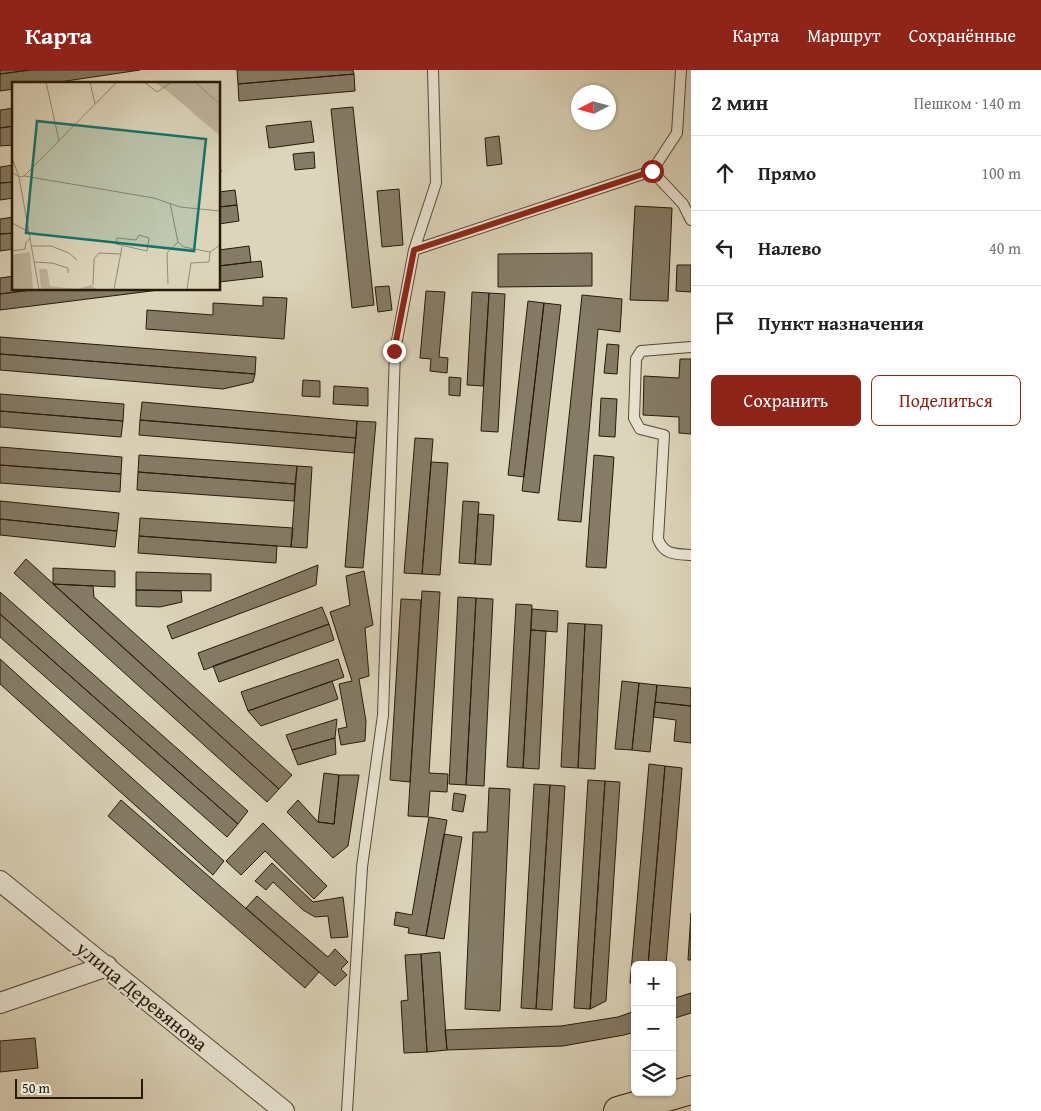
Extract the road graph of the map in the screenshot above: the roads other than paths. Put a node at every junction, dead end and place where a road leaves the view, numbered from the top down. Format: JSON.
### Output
{"nodes":[{"id":1,"x":433,"y":70,"type":"edge"},
{"id":2,"x":681,"y":70,"type":"edge"},
{"id":3,"x":652,"y":171,"type":"junction"},
{"id":4,"x":691,"y":220,"type":"edge"},
{"id":5,"x":414,"y":250,"type":"junction"},
{"id":6,"x":691,"y":347,"type":"edge"},
{"id":7,"x":691,"y":555,"type":"edge"},
{"id":8,"x":0,"y":881,"type":"edge"},
{"id":9,"x":107,"y":966,"type":"junction"},
{"id":10,"x":0,"y":1003,"type":"edge"},
{"id":11,"x":683,"y":1097,"type":"edge"},
{"id":12,"x":284,"y":1111,"type":"edge"},
{"id":13,"x":346,"y":1111,"type":"edge"},
{"id":14,"x":618,"y":1111,"type":"edge"}],
"edges":[{"from":1,"to":5,"type":"lane"},
{"from":2,"to":3,"type":"lane"},
{"from":3,"to":4,"type":"lane"},
{"from":3,"to":5,"type":"lane"},
{"from":5,"to":13,"type":"lane"},
{"from":6,"to":7,"type":"lane"},
{"from":8,"to":9,"type":"street","name":"улица Деревянова"},
{"from":9,"to":10,"type":"street"},
{"from":9,"to":12,"type":"street","name":"улица Деревянова"},
{"from":11,"to":14,"type":"main road"}]}
